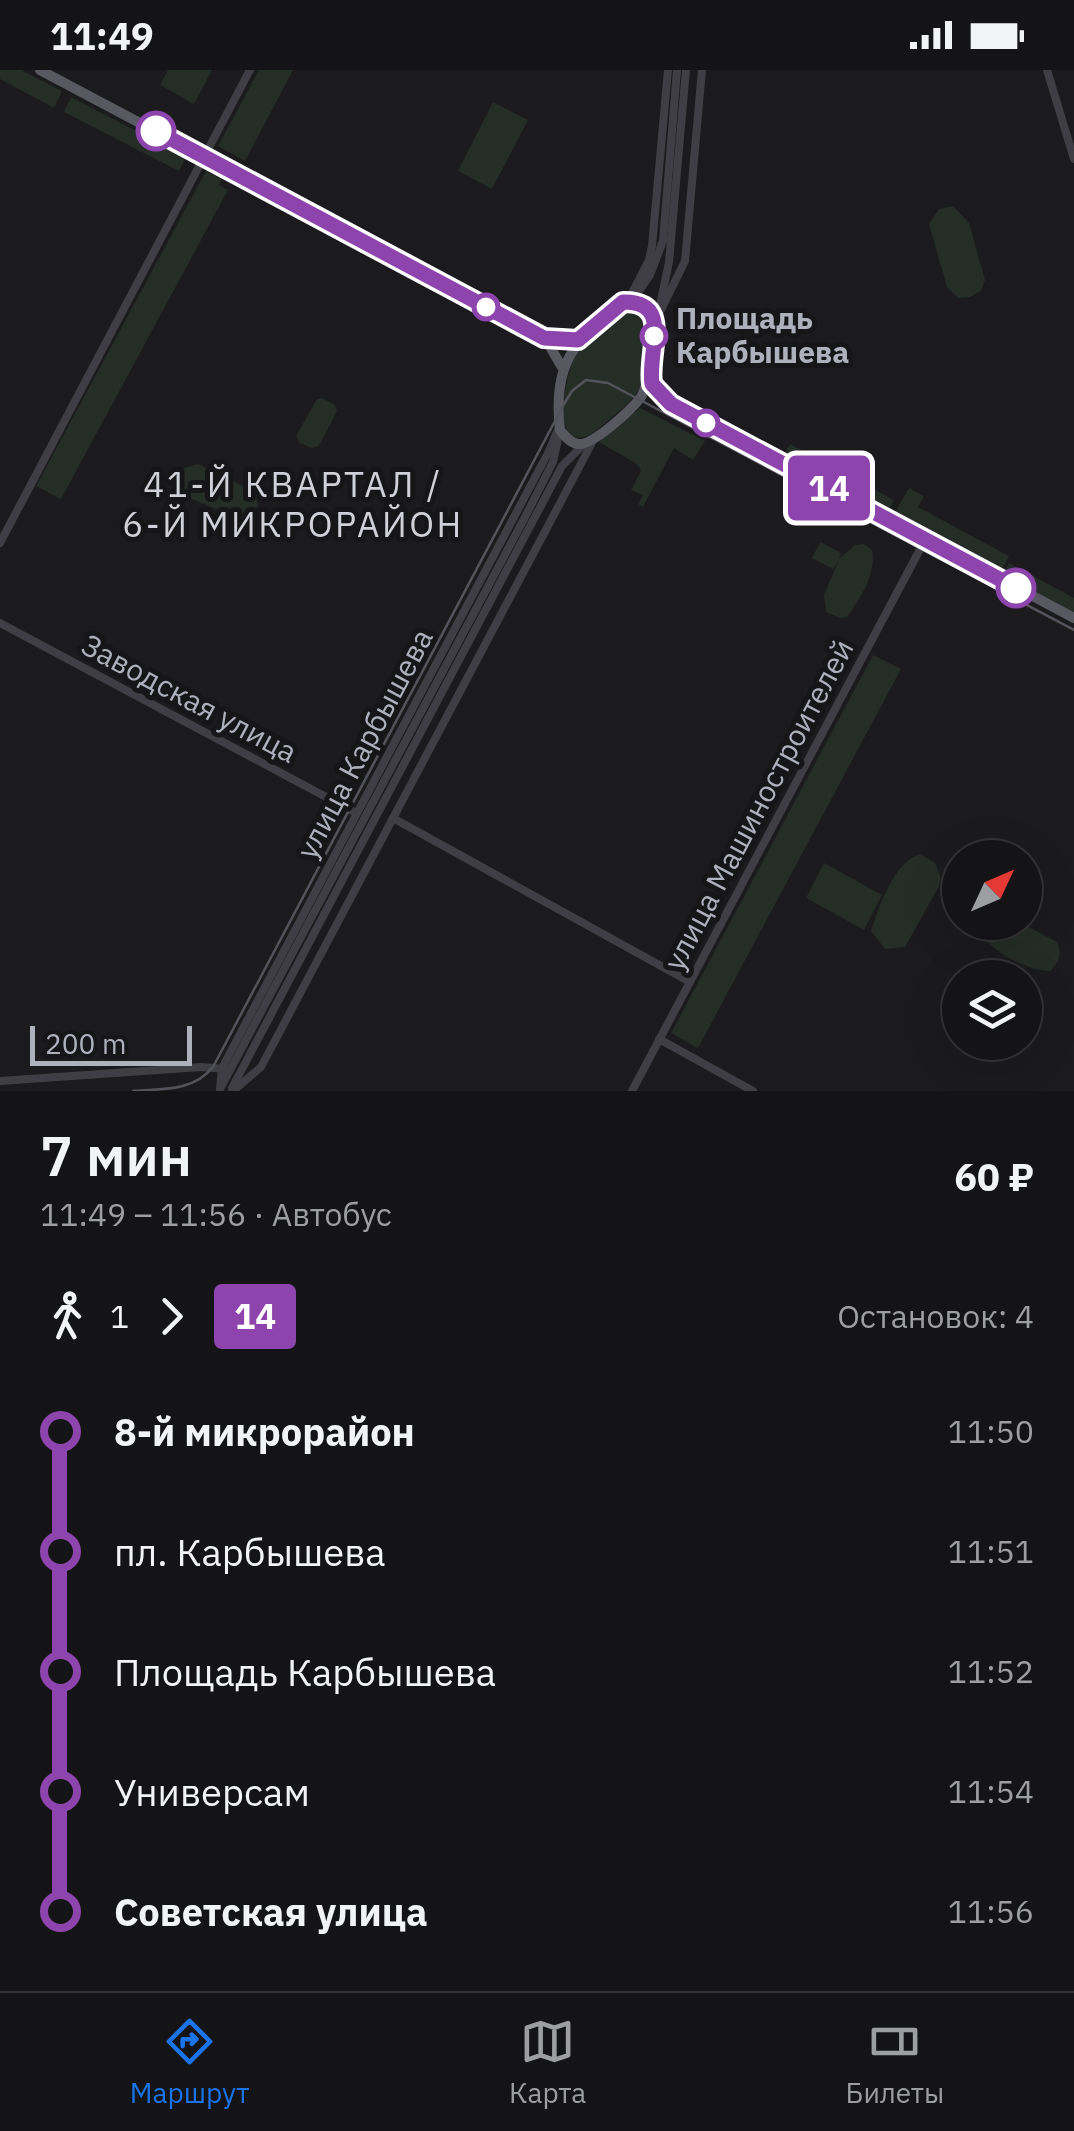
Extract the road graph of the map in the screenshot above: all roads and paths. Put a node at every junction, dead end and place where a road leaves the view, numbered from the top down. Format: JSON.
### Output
{"nodes":[{"id":1,"x":40,"y":70,"type":"edge"},
{"id":2,"x":250,"y":70,"type":"edge"},
{"id":3,"x":668,"y":70,"type":"edge"},
{"id":4,"x":678,"y":70,"type":"edge"},
{"id":5,"x":686,"y":70,"type":"edge"},
{"id":6,"x":702,"y":70,"type":"edge"},
{"id":7,"x":1046,"y":70,"type":"edge"},
{"id":8,"x":205,"y":156,"type":"junction"},
{"id":9,"x":1074,"y":158,"type":"edge"},
{"id":10,"x":623,"y":302,"type":"junction"},
{"id":11,"x":655,"y":320,"type":"junction"},
{"id":12,"x":544,"y":338,"type":"junction"},
{"id":13,"x":578,"y":340,"type":"junction"},
{"id":14,"x":563,"y":369,"type":"junction"},
{"id":15,"x":650,"y":372,"type":"junction"},
{"id":16,"x":671,"y":404,"type":"junction"},
{"id":17,"x":633,"y":406,"type":"junction"},
{"id":18,"x":560,"y":427,"type":"junction"},
{"id":19,"x":588,"y":442,"type":"junction"},
{"id":20,"x":926,"y":540,"type":"junction"},
{"id":21,"x":0,"y":543,"type":"edge"},
{"id":22,"x":1074,"y":618,"type":"edge"},
{"id":23,"x":0,"y":623,"type":"edge"},
{"id":24,"x":356,"y":814,"type":"junction"},
{"id":25,"x":394,"y":818,"type":"junction"},
{"id":26,"x":690,"y":982,"type":"junction"},
{"id":27,"x":660,"y":1039,"type":"junction"},
{"id":28,"x":231,"y":1070,"type":"junction"},
{"id":29,"x":0,"y":1081,"type":"edge"},
{"id":30,"x":219,"y":1090,"type":"edge"},
{"id":31,"x":232,"y":1091,"type":"edge"},
{"id":32,"x":632,"y":1091,"type":"edge"},
{"id":33,"x":753,"y":1091,"type":"edge"}],
"edges":[{"from":1,"to":8,"type":"main road"},
{"from":2,"to":8,"type":"street"},
{"from":3,"to":10,"type":"street","name":"улица Карбышева"},
{"from":4,"to":10,"type":"street","name":"улица Карбышева"},
{"from":5,"to":11,"type":"street","name":"улица Карбышева"},
{"from":6,"to":11,"type":"street","name":"улица Карбышева"},
{"from":7,"to":9,"type":"street"},
{"from":8,"to":12,"type":"main road"},
{"from":8,"to":21,"type":"street"},
{"from":10,"to":11,"type":"main road"},
{"from":10,"to":13,"type":"main road","name":"улица Карбышева"},
{"from":11,"to":15,"type":"main road","name":"улица Карбышева"},
{"from":12,"to":13,"type":"main road"},
{"from":12,"to":14,"type":"main road"},
{"from":13,"to":14,"type":"main road","name":"улица Карбышева"},
{"from":14,"to":18,"type":"main road","name":"улица Карбышева"},
{"from":15,"to":16,"type":"main road"},
{"from":15,"to":17,"type":"main road","name":"улица Карбышева"},
{"from":16,"to":17,"type":"main road"},
{"from":16,"to":20,"type":"main road"},
{"from":17,"to":19,"type":"main road","name":"улица Карбышева"},
{"from":18,"to":19,"type":"main road"},
{"from":18,"to":24,"type":"street","name":"улица Карбышева"},
{"from":18,"to":28,"type":"street","name":"улица Карбышева"},
{"from":19,"to":25,"type":"street","name":"улица Карбышева"},
{"from":19,"to":28,"type":"street","name":"улица Карбышева"},
{"from":20,"to":22,"type":"main road"},
{"from":20,"to":26,"type":"street","name":"улица Машиностроителей"},
{"from":23,"to":24,"type":"street","name":"Заводская улица"},
{"from":24,"to":28,"type":"street","name":"улица Карбышева"},
{"from":25,"to":26,"type":"street"},
{"from":25,"to":31,"type":"street","name":"улица Карбышева"},
{"from":26,"to":27,"type":"street","name":"улица Машиностроителей"},
{"from":27,"to":32,"type":"street","name":"улица Машиностроителей"},
{"from":27,"to":33,"type":"street"},
{"from":28,"to":29,"type":"street"},
{"from":28,"to":30,"type":"street","name":"улица Карбышева"},
{"from":28,"to":31,"type":"street","name":"улица Карбышева"}]}
